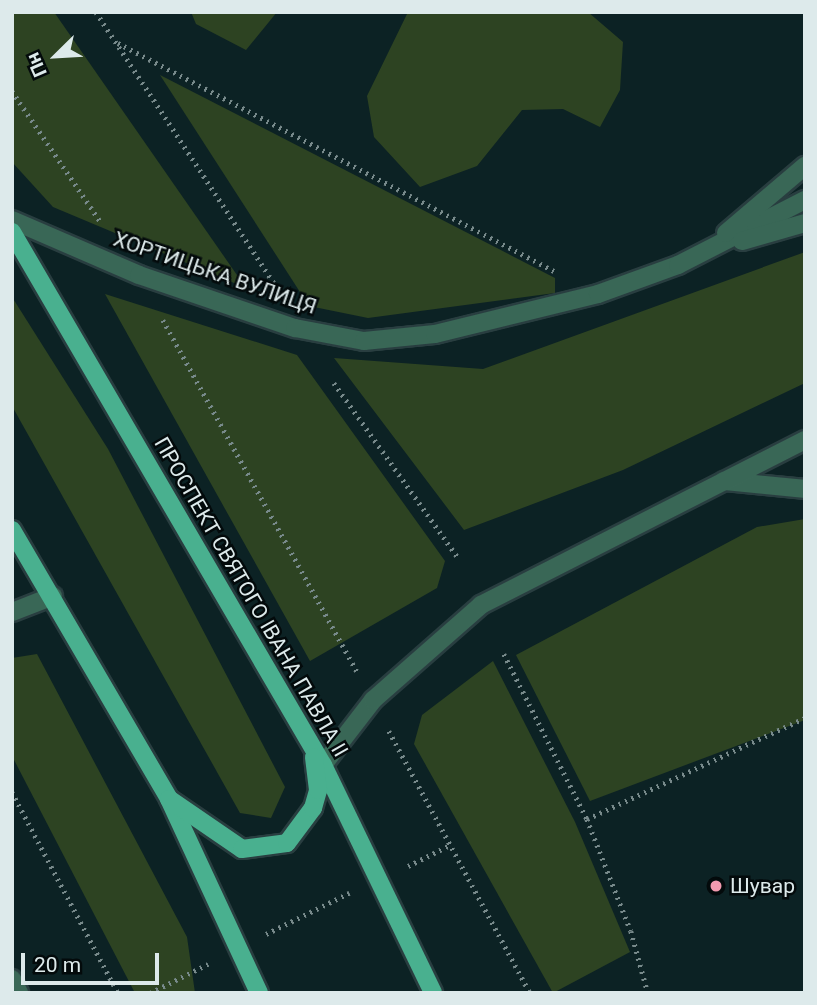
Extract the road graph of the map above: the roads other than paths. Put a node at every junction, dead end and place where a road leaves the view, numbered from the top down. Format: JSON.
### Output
{"nodes":[{"id":1,"x":805,"y":166,"type":"edge"},
{"id":2,"x":805,"y":200,"type":"edge"},
{"id":3,"x":12,"y":220,"type":"edge"},
{"id":4,"x":805,"y":223,"type":"edge"},
{"id":5,"x":12,"y":232,"type":"edge"},
{"id":6,"x":702,"y":253,"type":"junction"},
{"id":7,"x":805,"y":440,"type":"edge"},
{"id":8,"x":724,"y":481,"type":"junction"},
{"id":9,"x":802,"y":487,"type":"edge"},
{"id":10,"x":12,"y":530,"type":"edge"},
{"id":11,"x":52,"y":596,"type":"junction"},
{"id":12,"x":12,"y":612,"type":"edge"},
{"id":13,"x":318,"y":758,"type":"junction"},
{"id":14,"x":169,"y":799,"type":"junction"},
{"id":15,"x":12,"y":979,"type":"edge"},
{"id":16,"x":19,"y":993,"type":"edge"},
{"id":17,"x":259,"y":993,"type":"edge"},
{"id":18,"x":433,"y":993,"type":"edge"}],
"edges":[{"from":1,"to":6,"type":"street"},
{"from":2,"to":6,"type":"street","name":"ХОРТИЦЬКА ВУЛИЦЯ"},
{"from":3,"to":6,"type":"street","name":"ХОРТИЦЬКА ВУЛИЦЯ"},
{"from":4,"to":6,"type":"street"},
{"from":5,"to":13,"type":"main road","name":"ПРОСПЕКТ СВЯТОГО ІВАНА ПАВЛА II"},
{"from":7,"to":8,"type":"street"},
{"from":8,"to":9,"type":"street"},
{"from":8,"to":13,"type":"street"},
{"from":10,"to":11,"type":"main road"},
{"from":11,"to":12,"type":"street"},
{"from":11,"to":14,"type":"main road"},
{"from":13,"to":14,"type":"main road"},
{"from":13,"to":18,"type":"main road","name":"ПРОСПЕКТ СВЯТОГО ІВАНА ПАВЛА II"},
{"from":14,"to":17,"type":"main road"},
{"from":15,"to":16,"type":"street"}]}
